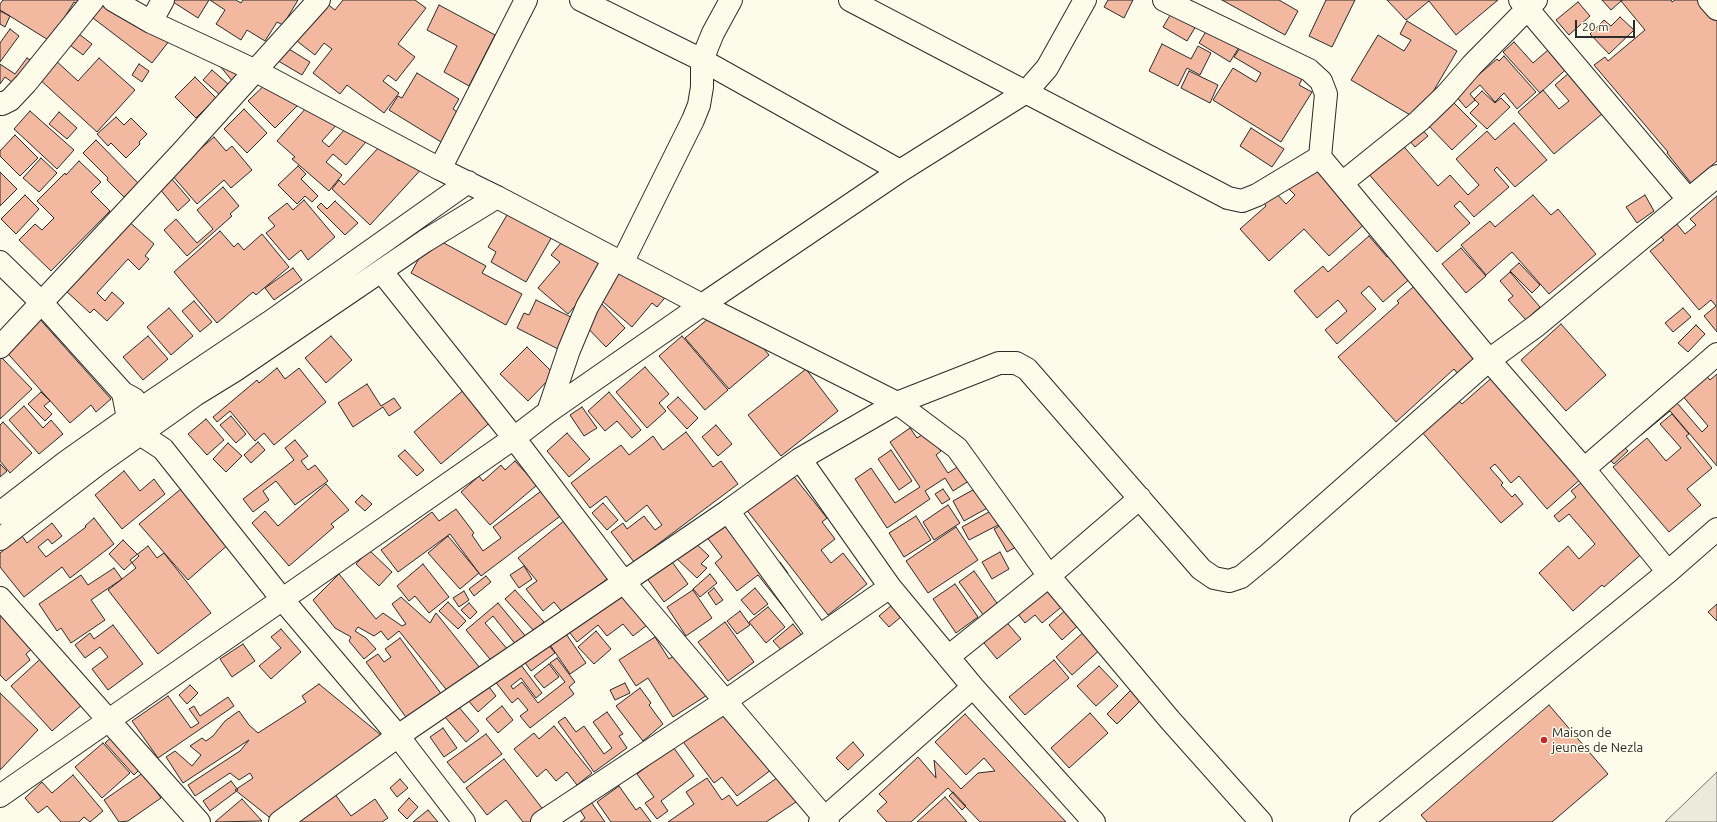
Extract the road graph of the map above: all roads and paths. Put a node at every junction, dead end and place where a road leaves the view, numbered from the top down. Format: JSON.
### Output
{"nodes":[{"id":1,"x":93,"y":0,"type":"edge"},
{"id":2,"x":113,"y":0,"type":"edge"},
{"id":3,"x":163,"y":0,"type":"edge"},
{"id":4,"x":319,"y":0,"type":"edge"},
{"id":5,"x":526,"y":0,"type":"edge"},
{"id":6,"x":582,"y":0,"type":"edge"},
{"id":7,"x":731,"y":0,"type":"edge"},
{"id":8,"x":850,"y":0,"type":"edge"},
{"id":9,"x":1085,"y":0,"type":"edge"},
{"id":10,"x":1164,"y":0,"type":"edge"},
{"id":11,"x":1709,"y":0,"type":"edge"},
{"id":12,"x":1527,"y":3,"type":"edge"},
{"id":13,"x":1717,"y":9,"type":"edge"},
{"id":14,"x":151,"y":22,"type":"junction"},
{"id":15,"x":702,"y":60,"type":"junction"},
{"id":16,"x":256,"y":71,"type":"junction"},
{"id":17,"x":1026,"y":92,"type":"junction"},
{"id":18,"x":0,"y":103,"type":"edge"},
{"id":19,"x":1320,"y":157,"type":"junction"},
{"id":20,"x":440,"y":169,"type":"junction"},
{"id":21,"x":900,"y":171,"type":"junction"},
{"id":22,"x":1717,"y":176,"type":"edge"},
{"id":23,"x":468,"y":182,"type":"junction"},
{"id":24,"x":1342,"y":183,"type":"junction"},
{"id":25,"x":497,"y":197,"type":"junction"},
{"id":26,"x":1688,"y":199,"type":"junction"},
{"id":27,"x":618,"y":261,"type":"junction"},
{"id":28,"x":0,"y":262,"type":"edge"},
{"id":29,"x":382,"y":272,"type":"junction"},
{"id":30,"x":41,"y":302,"type":"junction"},
{"id":31,"x":702,"y":305,"type":"junction"},
{"id":32,"x":0,"y":347,"type":"edge"},
{"id":33,"x":1717,"y":354,"type":"edge"},
{"id":34,"x":1489,"y":360,"type":"junction"},
{"id":35,"x":122,"y":393,"type":"junction"},
{"id":36,"x":896,"y":403,"type":"junction"},
{"id":37,"x":548,"y":412,"type":"junction"},
{"id":38,"x":152,"y":413,"type":"junction"},
{"id":39,"x":134,"y":426,"type":"junction"},
{"id":40,"x":514,"y":438,"type":"junction"},
{"id":41,"x":163,"y":449,"type":"junction"},
{"id":42,"x":800,"y":459,"type":"junction"},
{"id":43,"x":1584,"y":469,"type":"junction"},
{"id":44,"x":1140,"y":498,"type":"junction"},
{"id":45,"x":728,"y":511,"type":"junction"},
{"id":46,"x":0,"y":513,"type":"edge"},
{"id":47,"x":1717,"y":529,"type":"edge"},
{"id":48,"x":0,"y":539,"type":"edge"},
{"id":49,"x":1668,"y":572,"type":"junction"},
{"id":50,"x":1048,"y":576,"type":"junction"},
{"id":51,"x":623,"y":582,"type":"junction"},
{"id":52,"x":890,"y":587,"type":"junction"},
{"id":53,"x":0,"y":598,"type":"edge"},
{"id":54,"x":282,"y":599,"type":"junction"},
{"id":55,"x":819,"y":636,"type":"junction"},
{"id":56,"x":948,"y":657,"type":"junction"},
{"id":57,"x":973,"y":687,"type":"junction"},
{"id":58,"x":724,"y":702,"type":"junction"},
{"id":59,"x":108,"y":719,"type":"junction"},
{"id":60,"x":398,"y":736,"type":"junction"},
{"id":61,"x":0,"y":796,"type":"edge"},
{"id":62,"x":824,"y":821,"type":"edge"},
{"id":63,"x":199,"y":822,"type":"edge"},
{"id":64,"x":280,"y":822,"type":"edge"},
{"id":65,"x":464,"y":822,"type":"edge"},
{"id":66,"x":542,"y":822,"type":"edge"},
{"id":67,"x":1094,"y":822,"type":"edge"},
{"id":68,"x":1261,"y":822,"type":"edge"},
{"id":69,"x":1361,"y":822,"type":"edge"}],
"edges":[{"from":1,"to":18,"type":"street"},
{"from":2,"to":14,"type":"street"},
{"from":3,"to":14,"type":"street"},
{"from":4,"to":16,"type":"street"},
{"from":5,"to":20,"type":"street"},
{"from":6,"to":15,"type":"street"},
{"from":7,"to":15,"type":"street"},
{"from":8,"to":17,"type":"street"},
{"from":9,"to":17,"type":"street"},
{"from":10,"to":19,"type":"street"},
{"from":11,"to":13,"type":"street"},
{"from":12,"to":24,"type":"street"},
{"from":12,"to":26,"type":"street"},
{"from":14,"to":16,"type":"street"},
{"from":15,"to":21,"type":"street"},
{"from":15,"to":27,"type":"street"},
{"from":16,"to":20,"type":"street"},
{"from":16,"to":30,"type":"street"},
{"from":17,"to":19,"type":"street"},
{"from":17,"to":21,"type":"street"},
{"from":19,"to":24,"type":"street"},
{"from":20,"to":23,"type":"street"},
{"from":21,"to":31,"type":"street"},
{"from":22,"to":26,"type":"street"},
{"from":23,"to":25,"type":"street"},
{"from":23,"to":38,"type":"street"},
{"from":24,"to":34,"type":"street"},
{"from":25,"to":27,"type":"street"},
{"from":25,"to":29,"type":"street"},
{"from":26,"to":34,"type":"street"},
{"from":27,"to":31,"type":"street"},
{"from":27,"to":37,"type":"street"},
{"from":28,"to":30,"type":"street"},
{"from":29,"to":38,"type":"street"},
{"from":29,"to":40,"type":"street"},
{"from":30,"to":32,"type":"street"},
{"from":30,"to":35,"type":"street"},
{"from":31,"to":36,"type":"street"},
{"from":31,"to":37,"type":"street"},
{"from":33,"to":43,"type":"street"},
{"from":34,"to":43,"type":"street"},
{"from":34,"to":44,"type":"street"},
{"from":35,"to":38,"type":"street"},
{"from":35,"to":39,"type":"street"},
{"from":36,"to":42,"type":"street"},
{"from":36,"to":44,"type":"street"},
{"from":36,"to":50,"type":"street"},
{"from":37,"to":40,"type":"street"},
{"from":38,"to":39,"type":"street"},
{"from":38,"to":41,"type":"street"},
{"from":39,"to":41,"type":"street"},
{"from":39,"to":46,"type":"street"},
{"from":39,"to":48,"type":"street"},
{"from":40,"to":51,"type":"street"},
{"from":40,"to":54,"type":"street"},
{"from":41,"to":54,"type":"street"},
{"from":42,"to":45,"type":"street"},
{"from":42,"to":52,"type":"street"},
{"from":43,"to":49,"type":"street"},
{"from":44,"to":50,"type":"street"},
{"from":45,"to":51,"type":"street"},
{"from":45,"to":55,"type":"street"},
{"from":47,"to":49,"type":"street"},
{"from":49,"to":69,"type":"street"},
{"from":50,"to":56,"type":"street"},
{"from":50,"to":68,"type":"street"},
{"from":51,"to":58,"type":"street"},
{"from":51,"to":60,"type":"street"},
{"from":52,"to":55,"type":"street"},
{"from":52,"to":56,"type":"street"},
{"from":53,"to":59,"type":"street"},
{"from":54,"to":59,"type":"street"},
{"from":54,"to":60,"type":"street"},
{"from":55,"to":58,"type":"street"},
{"from":56,"to":57,"type":"street"},
{"from":57,"to":62,"type":"street"},
{"from":57,"to":67,"type":"street"},
{"from":58,"to":62,"type":"street"},
{"from":58,"to":66,"type":"street"},
{"from":59,"to":61,"type":"street"},
{"from":59,"to":63,"type":"street"},
{"from":60,"to":64,"type":"street"},
{"from":60,"to":65,"type":"street"}]}
